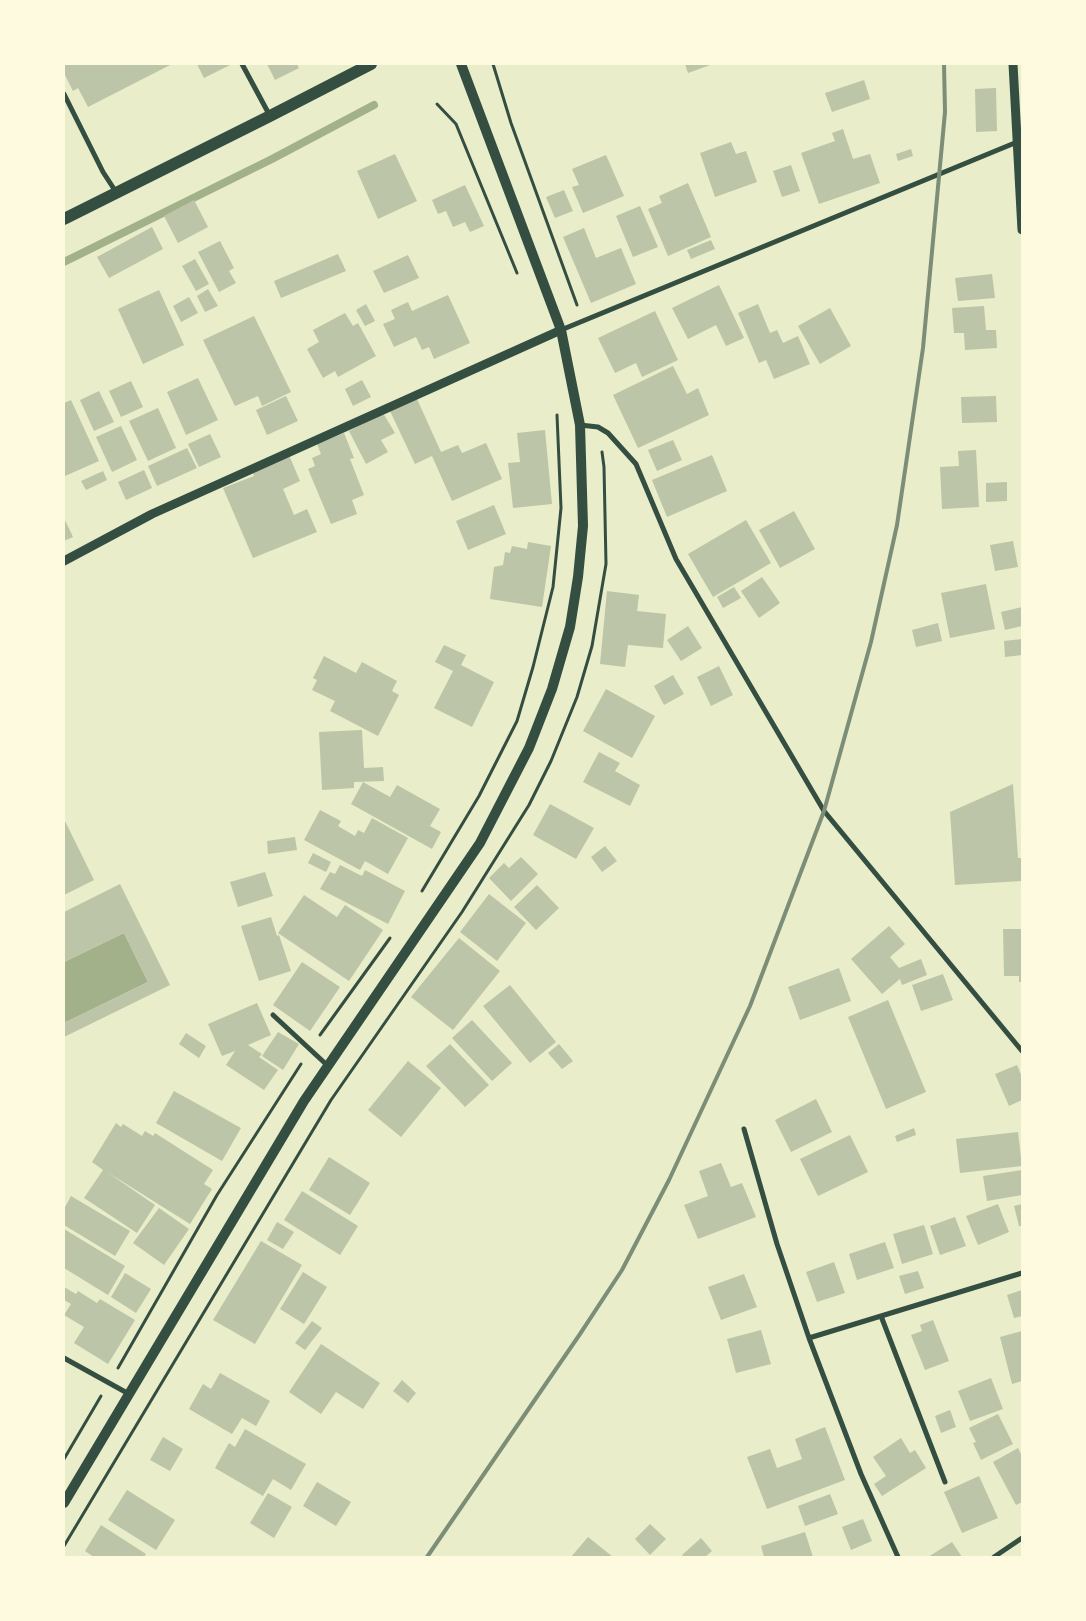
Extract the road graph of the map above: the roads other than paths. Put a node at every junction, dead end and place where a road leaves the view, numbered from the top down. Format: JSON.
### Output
{"nodes":[{"id":1,"x":242,"y":64,"type":"edge"},
{"id":2,"x":371,"y":64,"type":"edge"},
{"id":3,"x":461,"y":64,"type":"edge"},
{"id":4,"x":1014,"y":64,"type":"edge"},
{"id":5,"x":64,"y":94,"type":"edge"},
{"id":6,"x":270,"y":116,"type":"junction"},
{"id":7,"x":1020,"y":141,"type":"edge"},
{"id":8,"x":117,"y":193,"type":"junction"},
{"id":9,"x":64,"y":219,"type":"edge"},
{"id":10,"x":1022,"y":230,"type":"edge"},
{"id":11,"x":561,"y":330,"type":"junction"},
{"id":12,"x":580,"y":425,"type":"junction"},
{"id":13,"x":64,"y":561,"type":"edge"},
{"id":14,"x":273,"y":1015,"type":"dead end"},
{"id":15,"x":1022,"y":1051,"type":"edge"},
{"id":16,"x":328,"y":1066,"type":"junction"},
{"id":17,"x":744,"y":1129,"type":"dead end"},
{"id":18,"x":1022,"y":1273,"type":"edge"},
{"id":19,"x":881,"y":1316,"type":"junction"},
{"id":20,"x":809,"y":1338,"type":"junction"},
{"id":21,"x":64,"y":1358,"type":"edge"},
{"id":22,"x":129,"y":1394,"type":"junction"},
{"id":23,"x":945,"y":1482,"type":"dead end"},
{"id":24,"x":64,"y":1503,"type":"edge"},
{"id":25,"x":1022,"y":1538,"type":"edge"},
{"id":26,"x":898,"y":1557,"type":"edge"},
{"id":27,"x":994,"y":1557,"type":"edge"}],
"edges":[{"from":1,"to":6,"type":"street"},
{"from":2,"to":6,"type":"main road"},
{"from":3,"to":11,"type":"main road"},
{"from":4,"to":7,"type":"street"},
{"from":5,"to":8,"type":"street"},
{"from":6,"to":8,"type":"main road"},
{"from":7,"to":10,"type":"street"},
{"from":7,"to":11,"type":"street"},
{"from":8,"to":9,"type":"main road"},
{"from":11,"to":12,"type":"main road"},
{"from":11,"to":13,"type":"street"},
{"from":12,"to":15,"type":"street"},
{"from":12,"to":16,"type":"main road"},
{"from":14,"to":16,"type":"street"},
{"from":16,"to":22,"type":"main road"},
{"from":17,"to":20,"type":"street"},
{"from":18,"to":19,"type":"street"},
{"from":19,"to":20,"type":"street"},
{"from":19,"to":23,"type":"street"},
{"from":20,"to":26,"type":"street"},
{"from":21,"to":22,"type":"street"},
{"from":22,"to":24,"type":"main road"},
{"from":25,"to":27,"type":"street"}]}
